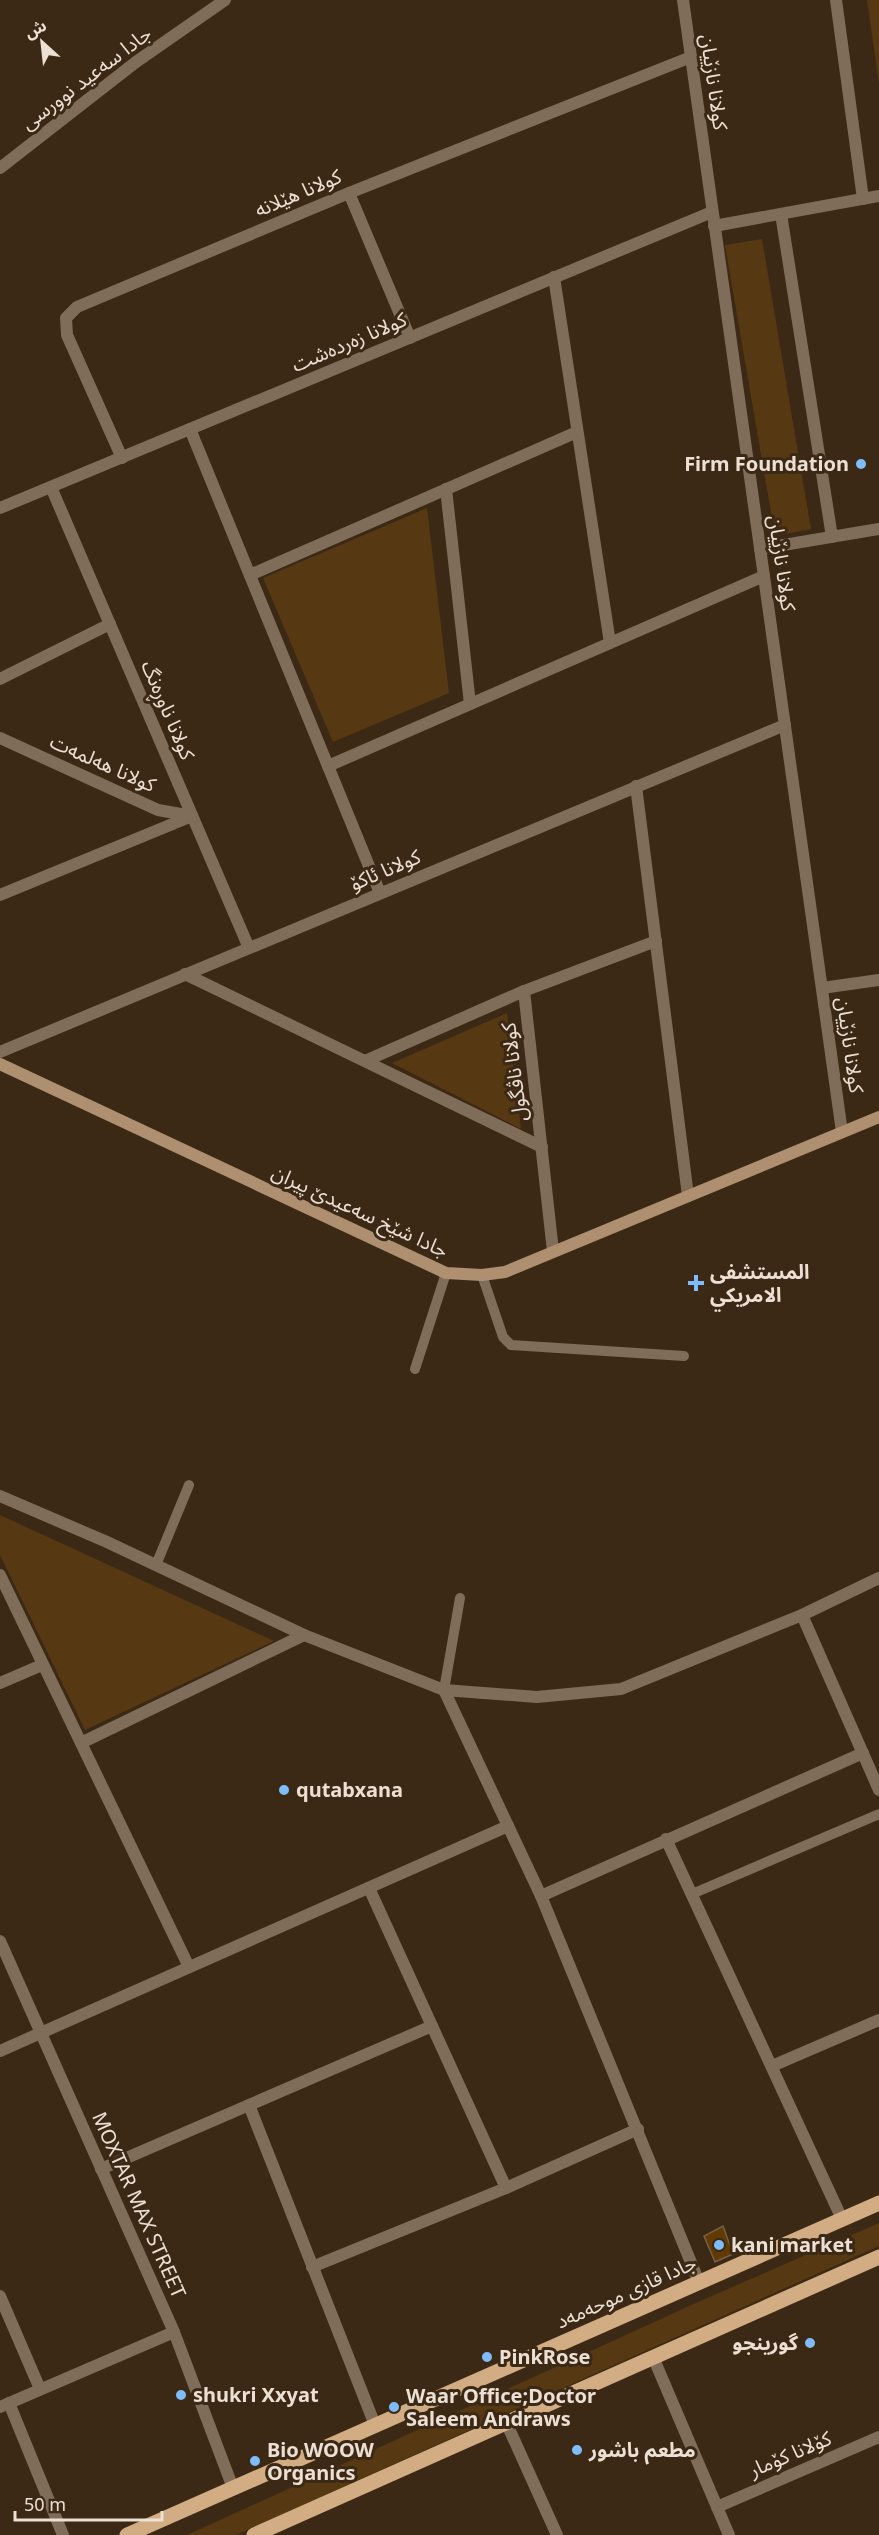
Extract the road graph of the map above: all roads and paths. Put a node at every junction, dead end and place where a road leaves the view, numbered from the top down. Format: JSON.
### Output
{"nodes":[{"id":1,"x":225,"y":0,"type":"edge"},
{"id":2,"x":682,"y":0,"type":"edge"},
{"id":3,"x":836,"y":0,"type":"edge"},
{"id":4,"x":691,"y":57,"type":"junction"},
{"id":5,"x":0,"y":168,"type":"edge"},
{"id":6,"x":349,"y":193,"type":"junction"},
{"id":7,"x":879,"y":196,"type":"edge"},
{"id":8,"x":863,"y":199,"type":"junction"},
{"id":9,"x":712,"y":212,"type":"junction"},
{"id":10,"x":781,"y":214,"type":"junction"},
{"id":11,"x":714,"y":226,"type":"junction"},
{"id":12,"x":554,"y":277,"type":"junction"},
{"id":13,"x":410,"y":338,"type":"junction"},
{"id":14,"x":190,"y":429,"type":"junction"},
{"id":15,"x":577,"y":432,"type":"junction"},
{"id":16,"x":122,"y":458,"type":"junction"},
{"id":17,"x":51,"y":487,"type":"junction"},
{"id":18,"x":446,"y":489,"type":"junction"},
{"id":19,"x":0,"y":508,"type":"edge"},
{"id":20,"x":879,"y":530,"type":"edge"},
{"id":21,"x":832,"y":537,"type":"junction"},
{"id":22,"x":760,"y":549,"type":"junction"},
{"id":23,"x":250,"y":575,"type":"junction"},
{"id":24,"x":764,"y":576,"type":"junction"},
{"id":25,"x":110,"y":624,"type":"junction"},
{"id":26,"x":610,"y":644,"type":"junction"},
{"id":27,"x":0,"y":679,"type":"edge"},
{"id":28,"x":470,"y":704,"type":"junction"},
{"id":29,"x":785,"y":724,"type":"junction"},
{"id":30,"x":0,"y":738,"type":"edge"},
{"id":31,"x":328,"y":766,"type":"junction"},
{"id":32,"x":636,"y":786,"type":"junction"},
{"id":33,"x":192,"y":816,"type":"junction"},
{"id":34,"x":380,"y":893,"type":"junction"},
{"id":35,"x":0,"y":895,"type":"edge"},
{"id":36,"x":656,"y":941,"type":"junction"},
{"id":37,"x":249,"y":948,"type":"junction"},
{"id":38,"x":185,"y":974,"type":"junction"},
{"id":39,"x":879,"y":980,"type":"edge"},
{"id":40,"x":822,"y":988,"type":"junction"},
{"id":41,"x":524,"y":991,"type":"junction"},
{"id":42,"x":0,"y":1052,"type":"edge"},
{"id":43,"x":364,"y":1061,"type":"junction"},
{"id":44,"x":0,"y":1064,"type":"edge"},
{"id":45,"x":879,"y":1118,"type":"edge"},
{"id":46,"x":842,"y":1132,"type":"junction"},
{"id":47,"x":542,"y":1147,"type":"junction"},
{"id":48,"x":688,"y":1196,"type":"junction"},
{"id":49,"x":553,"y":1251,"type":"junction"},
{"id":50,"x":446,"y":1273,"type":"junction"},
{"id":51,"x":482,"y":1275,"type":"junction"},
{"id":52,"x":684,"y":1356,"type":"dead end"},
{"id":53,"x":415,"y":1369,"type":"dead end"},
{"id":54,"x":189,"y":1485,"type":"dead end"},
{"id":55,"x":0,"y":1496,"type":"edge"},
{"id":56,"x":156,"y":1565,"type":"junction"},
{"id":57,"x":0,"y":1575,"type":"edge"},
{"id":58,"x":879,"y":1578,"type":"edge"},
{"id":59,"x":460,"y":1598,"type":"dead end"},
{"id":60,"x":802,"y":1615,"type":"junction"},
{"id":61,"x":304,"y":1635,"type":"junction"},
{"id":62,"x":42,"y":1665,"type":"junction"},
{"id":63,"x":0,"y":1683,"type":"edge"},
{"id":64,"x":444,"y":1690,"type":"junction"},
{"id":65,"x":82,"y":1742,"type":"junction"},
{"id":66,"x":863,"y":1753,"type":"junction"},
{"id":67,"x":879,"y":1790,"type":"edge"},
{"id":68,"x":879,"y":1814,"type":"edge"},
{"id":69,"x":508,"y":1826,"type":"junction"},
{"id":70,"x":666,"y":1839,"type":"junction"},
{"id":71,"x":369,"y":1888,"type":"junction"},
{"id":72,"x":692,"y":1894,"type":"junction"},
{"id":73,"x":541,"y":1896,"type":"junction"},
{"id":74,"x":0,"y":1941,"type":"edge"},
{"id":75,"x":189,"y":1967,"type":"junction"},
{"id":76,"x":879,"y":2020,"type":"edge"},
{"id":77,"x":432,"y":2026,"type":"junction"},
{"id":78,"x":41,"y":2033,"type":"junction"},
{"id":79,"x":0,"y":2051,"type":"edge"},
{"id":80,"x":772,"y":2066,"type":"junction"},
{"id":81,"x":249,"y":2105,"type":"junction"},
{"id":82,"x":638,"y":2129,"type":"junction"},
{"id":83,"x":101,"y":2169,"type":"junction"},
{"id":84,"x":506,"y":2188,"type":"junction"},
{"id":85,"x":879,"y":2203,"type":"edge"},
{"id":86,"x":842,"y":2219,"type":"junction"},
{"id":87,"x":879,"y":2257,"type":"edge"},
{"id":88,"x":312,"y":2267,"type":"junction"},
{"id":89,"x":699,"y":2282,"type":"junction"},
{"id":90,"x":0,"y":2296,"type":"edge"},
{"id":91,"x":174,"y":2332,"type":"junction"},
{"id":92,"x":653,"y":2357,"type":"junction"},
{"id":93,"x":40,"y":2389,"type":"junction"},
{"id":94,"x":4,"y":2405,"type":"edge"},
{"id":95,"x":506,"y":2422,"type":"junction"},
{"id":96,"x":375,"y":2425,"type":"junction"},
{"id":97,"x":879,"y":2437,"type":"edge"},
{"id":98,"x":233,"y":2488,"type":"junction"},
{"id":99,"x":717,"y":2507,"type":"junction"},
{"id":100,"x":63,"y":2535,"type":"edge"},
{"id":101,"x":127,"y":2535,"type":"edge"},
{"id":102,"x":254,"y":2535,"type":"edge"},
{"id":103,"x":557,"y":2535,"type":"edge"},
{"id":104,"x":729,"y":2535,"type":"edge"}],
"edges":[{"from":1,"to":5,"type":"street","name":"جادا سەعید نوورسی"},
{"from":2,"to":4,"type":"street","name":"کولانا نازێیان"},
{"from":3,"to":8,"type":"street"},
{"from":4,"to":6,"type":"street","name":"کولانا هێلانە"},
{"from":4,"to":9,"type":"street","name":"کولانا نازێیان"},
{"from":6,"to":13,"type":"street"},
{"from":6,"to":16,"type":"street","name":"کولانا هێلانە"},
{"from":7,"to":8,"type":"street"},
{"from":8,"to":10,"type":"street"},
{"from":9,"to":11,"type":"street","name":"کولانا نازێیان"},
{"from":9,"to":12,"type":"street","name":"کولانا زەردەشت"},
{"from":10,"to":11,"type":"street"},
{"from":10,"to":21,"type":"street"},
{"from":11,"to":22,"type":"street","name":"کولانا نازێیان"},
{"from":12,"to":13,"type":"street","name":"کولانا زەردەشت"},
{"from":12,"to":15,"type":"street"},
{"from":13,"to":14,"type":"street","name":"کولانا زەردەشت"},
{"from":14,"to":16,"type":"street","name":"کولانا زەردەشت"},
{"from":14,"to":23,"type":"street"},
{"from":15,"to":18,"type":"street"},
{"from":15,"to":26,"type":"street"},
{"from":16,"to":17,"type":"street","name":"کولانا زەردەشت"},
{"from":17,"to":19,"type":"street","name":"کولانا زەردەشت"},
{"from":17,"to":25,"type":"street","name":"کولانا ناوڕەنگ"},
{"from":18,"to":23,"type":"street"},
{"from":18,"to":28,"type":"street"},
{"from":20,"to":21,"type":"street"},
{"from":21,"to":22,"type":"street"},
{"from":22,"to":24,"type":"street","name":"کولانا نازێیان"},
{"from":23,"to":31,"type":"street"},
{"from":24,"to":26,"type":"street"},
{"from":24,"to":29,"type":"street","name":"کولانا نازێیان"},
{"from":25,"to":27,"type":"street"},
{"from":25,"to":33,"type":"street","name":"کولانا ناوڕەنگ"},
{"from":26,"to":28,"type":"street"},
{"from":28,"to":31,"type":"street"},
{"from":29,"to":32,"type":"street","name":"کولانا ئاکۆ"},
{"from":29,"to":40,"type":"street","name":"کولانا نازێیان"},
{"from":30,"to":33,"type":"street","name":"کولانا هەلمەت"},
{"from":31,"to":34,"type":"street"},
{"from":32,"to":34,"type":"street","name":"کولانا ئاکۆ"},
{"from":32,"to":36,"type":"street"},
{"from":33,"to":35,"type":"street"},
{"from":33,"to":37,"type":"street","name":"کولانا ناوڕەنگ"},
{"from":34,"to":37,"type":"street","name":"کولانا ئاکۆ"},
{"from":36,"to":41,"type":"street"},
{"from":36,"to":48,"type":"street"},
{"from":37,"to":38,"type":"street","name":"کولانا ئاکۆ"},
{"from":38,"to":42,"type":"street","name":"کولانا ئاکۆ"},
{"from":38,"to":43,"type":"street"},
{"from":39,"to":40,"type":"street"},
{"from":40,"to":46,"type":"street","name":"کولانا نازێیان"},
{"from":41,"to":43,"type":"street"},
{"from":41,"to":47,"type":"street","name":"کولانا ناڤگول"},
{"from":43,"to":47,"type":"street"},
{"from":44,"to":50,"type":"street","name":"جادا شێخ سەعیدێ پیران"},
{"from":45,"to":46,"type":"street","name":"جادا شێخ سەعیدێ پیران"},
{"from":46,"to":48,"type":"street","name":"جادا شێخ سەعیدێ پیران"},
{"from":47,"to":49,"type":"street","name":"کولانا ناڤگول"},
{"from":48,"to":49,"type":"street","name":"جادا شێخ سەعیدێ پیران"},
{"from":49,"to":51,"type":"street","name":"جادا شێخ سەعیدێ پیران"},
{"from":50,"to":51,"type":"street","name":"جادا شێخ سەعیدێ پیران"},
{"from":50,"to":53,"type":"lane"},
{"from":51,"to":52,"type":"lane"},
{"from":54,"to":56,"type":"lane"},
{"from":55,"to":56,"type":"street"},
{"from":56,"to":61,"type":"street"},
{"from":57,"to":62,"type":"street"},
{"from":58,"to":60,"type":"street"},
{"from":59,"to":64,"type":"lane"},
{"from":60,"to":64,"type":"street"},
{"from":60,"to":66,"type":"street"},
{"from":61,"to":64,"type":"street"},
{"from":61,"to":65,"type":"street"},
{"from":62,"to":63,"type":"street"},
{"from":62,"to":65,"type":"street"},
{"from":64,"to":69,"type":"street"},
{"from":65,"to":75,"type":"street"},
{"from":66,"to":67,"type":"street"},
{"from":66,"to":70,"type":"street"},
{"from":68,"to":72,"type":"lane"},
{"from":69,"to":71,"type":"street"},
{"from":69,"to":73,"type":"street"},
{"from":70,"to":72,"type":"street"},
{"from":70,"to":73,"type":"street"},
{"from":71,"to":75,"type":"street"},
{"from":71,"to":77,"type":"street"},
{"from":72,"to":80,"type":"street"},
{"from":73,"to":82,"type":"street"},
{"from":74,"to":78,"type":"street","name":"MOXTAR MAX STREET"},
{"from":75,"to":78,"type":"street"},
{"from":76,"to":80,"type":"street"},
{"from":77,"to":81,"type":"street"},
{"from":77,"to":84,"type":"street"},
{"from":78,"to":79,"type":"street"},
{"from":78,"to":83,"type":"street","name":"MOXTAR MAX STREET"},
{"from":80,"to":86,"type":"street"},
{"from":81,"to":83,"type":"street"},
{"from":81,"to":88,"type":"street"},
{"from":82,"to":84,"type":"street"},
{"from":82,"to":89,"type":"street"},
{"from":83,"to":91,"type":"street","name":"MOXTAR MAX STREET"},
{"from":84,"to":88,"type":"street"},
{"from":85,"to":86,"type":"main road","name":"جادا قازی موحەمەد"},
{"from":86,"to":89,"type":"main road","name":"جادا قازی موحەمەد"},
{"from":87,"to":92,"type":"main road"},
{"from":88,"to":96,"type":"street"},
{"from":89,"to":96,"type":"main road","name":"جادا قازی موحەمەد"},
{"from":90,"to":93,"type":"street"},
{"from":91,"to":93,"type":"street"},
{"from":91,"to":98,"type":"street","name":"MOXTAR MAX STREET"},
{"from":92,"to":95,"type":"main road"},
{"from":92,"to":99,"type":"street"},
{"from":93,"to":94,"type":"street"},
{"from":94,"to":100,"type":"street"},
{"from":95,"to":102,"type":"main road"},
{"from":95,"to":103,"type":"street"},
{"from":96,"to":98,"type":"main road","name":"جادا قازی موحەمەد"},
{"from":97,"to":99,"type":"street","name":"کۆلانا کۆمار"},
{"from":98,"to":101,"type":"main road","name":"جادا قازی موحەمەد"},
{"from":99,"to":104,"type":"street"}]}
